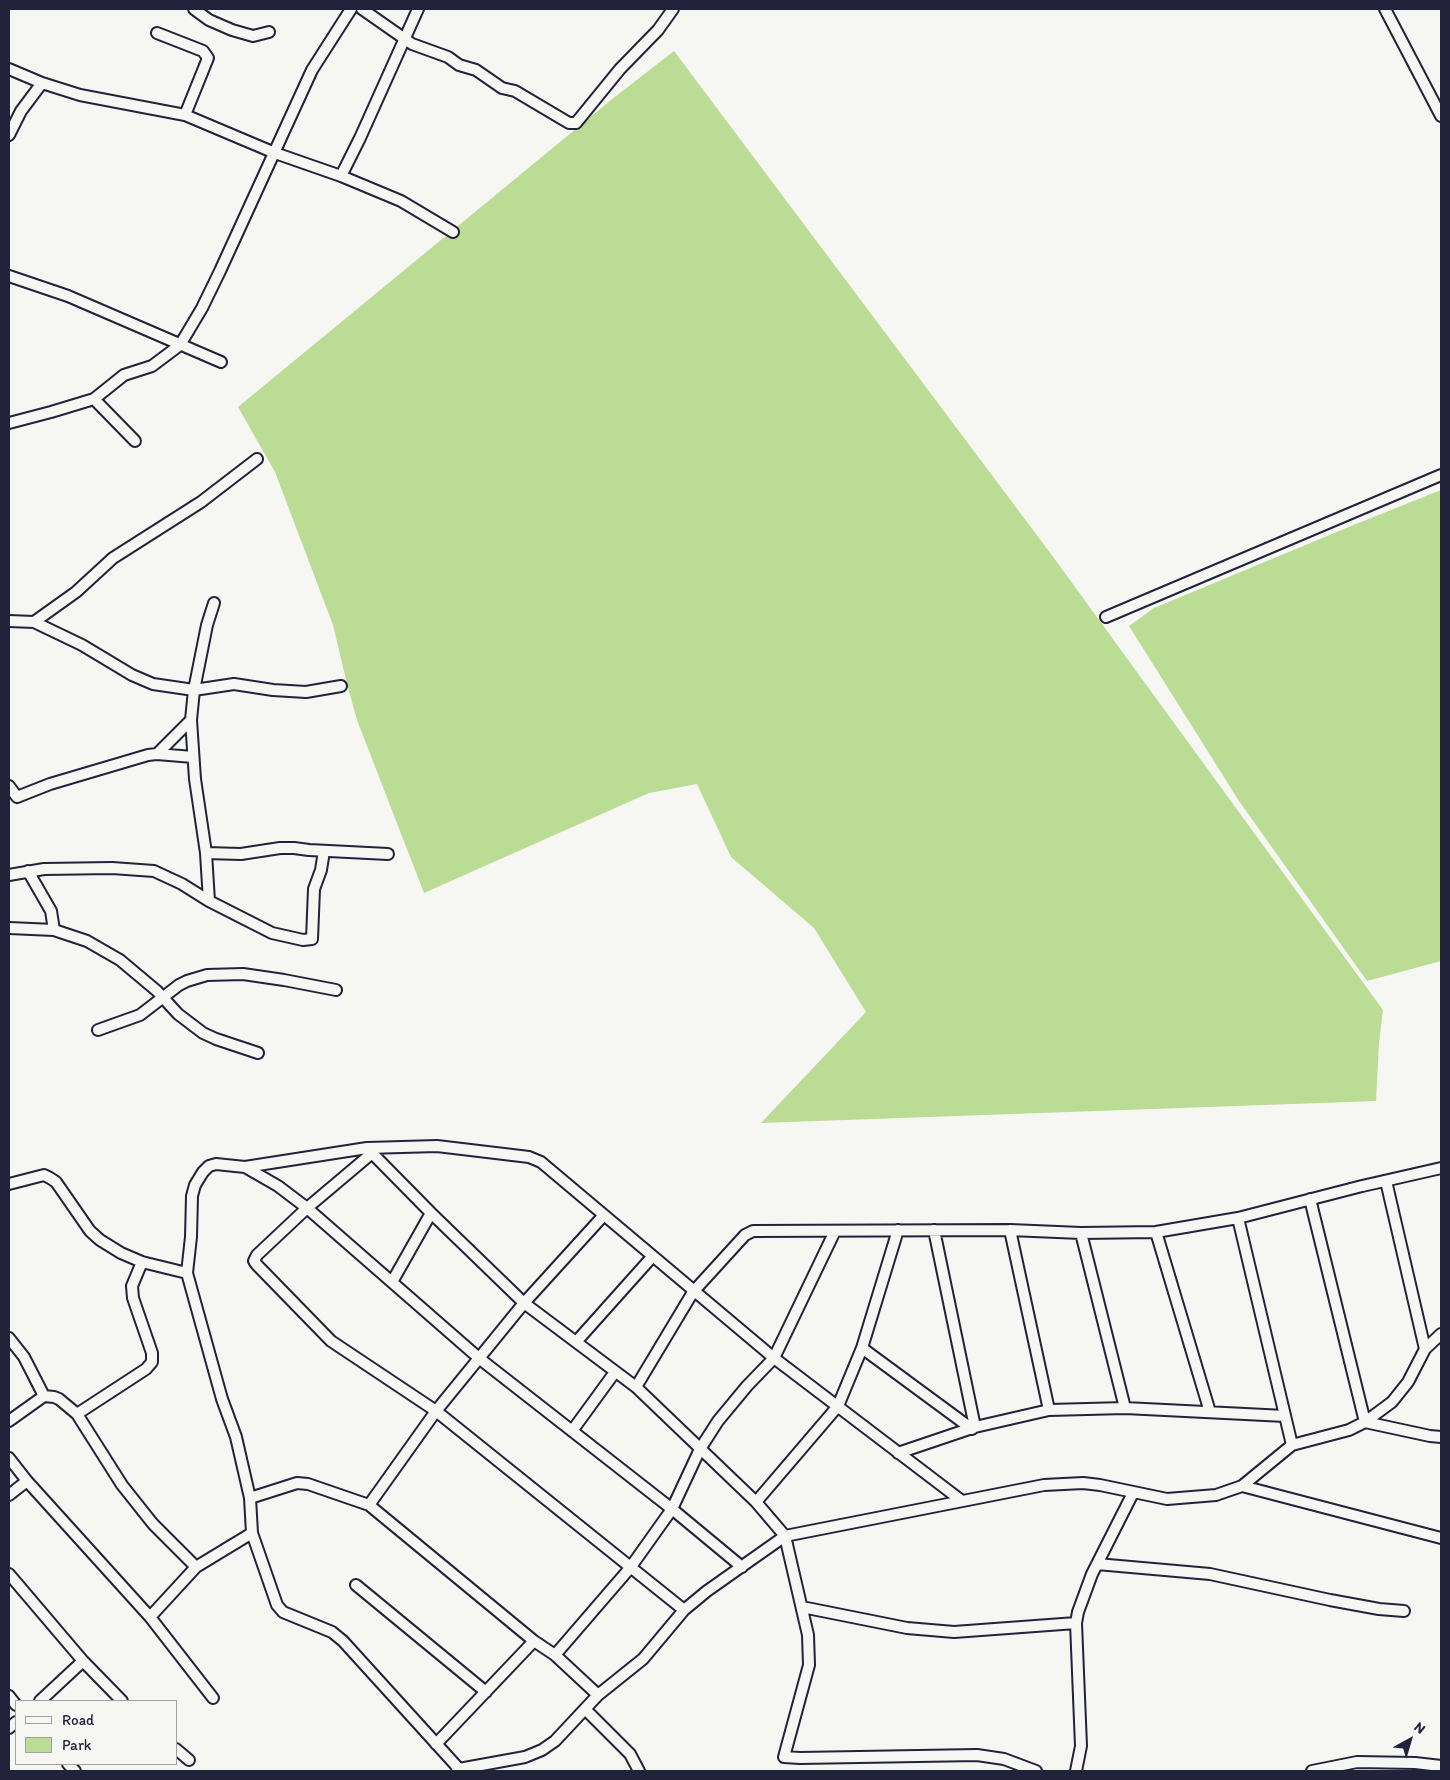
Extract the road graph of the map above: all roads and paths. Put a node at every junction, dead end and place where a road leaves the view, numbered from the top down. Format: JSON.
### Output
{"nodes":[{"id":1,"x":194,"y":9,"type":"edge"},
{"id":2,"x":351,"y":9,"type":"edge"},
{"id":3,"x":362,"y":9,"type":"edge"},
{"id":4,"x":418,"y":9,"type":"edge"},
{"id":5,"x":673,"y":9,"type":"edge"},
{"id":6,"x":1385,"y":9,"type":"edge"},
{"id":7,"x":269,"y":32,"type":"dead end"},
{"id":8,"x":157,"y":33,"type":"dead end"},
{"id":9,"x":404,"y":38,"type":"junction"},
{"id":10,"x":9,"y":69,"type":"edge"},
{"id":11,"x":42,"y":82,"type":"junction"},
{"id":12,"x":185,"y":115,"type":"junction"},
{"id":13,"x":1441,"y":116,"type":"edge"},
{"id":14,"x":9,"y":135,"type":"edge"},
{"id":15,"x":275,"y":153,"type":"junction"},
{"id":16,"x":341,"y":176,"type":"junction"},
{"id":17,"x":453,"y":232,"type":"dead end"},
{"id":18,"x":9,"y":276,"type":"edge"},
{"id":19,"x":180,"y":345,"type":"junction"},
{"id":20,"x":221,"y":362,"type":"dead end"},
{"id":21,"x":94,"y":399,"type":"junction"},
{"id":22,"x":9,"y":423,"type":"edge"},
{"id":23,"x":135,"y":442,"type":"dead end"},
{"id":24,"x":257,"y":459,"type":"dead end"},
{"id":25,"x":1441,"y":475,"type":"edge"},
{"id":26,"x":214,"y":603,"type":"dead end"},
{"id":27,"x":1106,"y":617,"type":"dead end"},
{"id":28,"x":9,"y":620,"type":"edge"},
{"id":29,"x":34,"y":622,"type":"junction"},
{"id":30,"x":342,"y":686,"type":"dead end"},
{"id":31,"x":194,"y":690,"type":"junction"},
{"id":32,"x":191,"y":720,"type":"junction"},
{"id":33,"x":157,"y":754,"type":"junction"},
{"id":34,"x":193,"y":757,"type":"junction"},
{"id":35,"x":9,"y":786,"type":"edge"},
{"id":36,"x":324,"y":851,"type":"junction"},
{"id":37,"x":206,"y":853,"type":"junction"},
{"id":38,"x":388,"y":854,"type":"dead end"},
{"id":39,"x":28,"y":871,"type":"junction"},
{"id":40,"x":9,"y":875,"type":"edge"},
{"id":41,"x":209,"y":901,"type":"junction"},
{"id":42,"x":9,"y":928,"type":"edge"},
{"id":43,"x":54,"y":930,"type":"junction"},
{"id":44,"x":336,"y":990,"type":"dead end"},
{"id":45,"x":163,"y":997,"type":"junction"},
{"id":46,"x":98,"y":1030,"type":"dead end"},
{"id":47,"x":258,"y":1053,"type":"dead end"},
{"id":48,"x":369,"y":1151,"type":"junction"},
{"id":49,"x":245,"y":1167,"type":"junction"},
{"id":50,"x":1441,"y":1168,"type":"edge"},
{"id":51,"x":1386,"y":1181,"type":"junction"},
{"id":52,"x":9,"y":1184,"type":"edge"},
{"id":53,"x":1310,"y":1199,"type":"junction"},
{"id":54,"x":307,"y":1208,"type":"junction"},
{"id":55,"x":431,"y":1213,"type":"junction"},
{"id":56,"x":604,"y":1215,"type":"junction"},
{"id":57,"x":1238,"y":1218,"type":"junction"},
{"id":58,"x":898,"y":1230,"type":"junction"},
{"id":59,"x":934,"y":1230,"type":"junction"},
{"id":60,"x":1010,"y":1230,"type":"junction"},
{"id":61,"x":835,"y":1231,"type":"junction"},
{"id":62,"x":1156,"y":1232,"type":"junction"},
{"id":63,"x":1081,"y":1233,"type":"junction"},
{"id":64,"x":652,"y":1256,"type":"junction"},
{"id":65,"x":142,"y":1262,"type":"junction"},
{"id":66,"x":187,"y":1273,"type":"junction"},
{"id":67,"x":392,"y":1282,"type":"junction"},
{"id":68,"x":693,"y":1292,"type":"junction"},
{"id":69,"x":524,"y":1303,"type":"junction"},
{"id":70,"x":1441,"y":1334,"type":"edge"},
{"id":71,"x":9,"y":1338,"type":"edge"},
{"id":72,"x":576,"y":1342,"type":"junction"},
{"id":73,"x":862,"y":1348,"type":"junction"},
{"id":74,"x":1425,"y":1349,"type":"junction"},
{"id":75,"x":774,"y":1358,"type":"junction"},
{"id":76,"x":480,"y":1359,"type":"junction"},
{"id":77,"x":614,"y":1372,"type":"junction"},
{"id":78,"x":636,"y":1388,"type":"junction"},
{"id":79,"x":44,"y":1396,"type":"junction"},
{"id":80,"x":838,"y":1406,"type":"junction"},
{"id":81,"x":1125,"y":1408,"type":"junction"},
{"id":82,"x":1049,"y":1410,"type":"junction"},
{"id":83,"x":436,"y":1411,"type":"junction"},
{"id":84,"x":1210,"y":1412,"type":"junction"},
{"id":85,"x":77,"y":1414,"type":"junction"},
{"id":86,"x":1285,"y":1416,"type":"junction"},
{"id":87,"x":9,"y":1421,"type":"edge"},
{"id":88,"x":1365,"y":1422,"type":"junction"},
{"id":89,"x":973,"y":1428,"type":"junction"},
{"id":90,"x":572,"y":1431,"type":"junction"},
{"id":91,"x":1441,"y":1437,"type":"edge"},
{"id":92,"x":1292,"y":1445,"type":"junction"},
{"id":93,"x":700,"y":1449,"type":"junction"},
{"id":94,"x":898,"y":1453,"type":"junction"},
{"id":95,"x":9,"y":1458,"type":"edge"},
{"id":96,"x":27,"y":1481,"type":"junction"},
{"id":97,"x":1242,"y":1486,"type":"junction"},
{"id":98,"x":1133,"y":1493,"type":"junction"},
{"id":99,"x":9,"y":1495,"type":"edge"},
{"id":100,"x":250,"y":1498,"type":"junction"},
{"id":101,"x":756,"y":1502,"type":"junction"},
{"id":102,"x":962,"y":1502,"type":"junction"},
{"id":103,"x":369,"y":1505,"type":"junction"},
{"id":104,"x":672,"y":1508,"type":"junction"},
{"id":105,"x":252,"y":1533,"type":"junction"},
{"id":106,"x":785,"y":1536,"type":"junction"},
{"id":107,"x":1441,"y":1538,"type":"edge"},
{"id":108,"x":1097,"y":1564,"type":"junction"},
{"id":109,"x":196,"y":1567,"type":"junction"},
{"id":110,"x":742,"y":1567,"type":"junction"},
{"id":111,"x":630,"y":1568,"type":"junction"},
{"id":112,"x":9,"y":1574,"type":"edge"},
{"id":113,"x":356,"y":1585,"type":"dead end"},
{"id":114,"x":802,"y":1607,"type":"junction"},
{"id":115,"x":684,"y":1610,"type":"junction"},
{"id":116,"x":1404,"y":1611,"type":"dead end"},
{"id":117,"x":150,"y":1617,"type":"junction"},
{"id":118,"x":1076,"y":1623,"type":"junction"},
{"id":119,"x":534,"y":1641,"type":"junction"},
{"id":120,"x":555,"y":1655,"type":"junction"},
{"id":121,"x":83,"y":1661,"type":"junction"},
{"id":122,"x":486,"y":1692,"type":"junction"},
{"id":123,"x":598,"y":1695,"type":"junction"},
{"id":124,"x":213,"y":1698,"type":"dead end"},
{"id":125,"x":41,"y":1700,"type":"edge"},
{"id":126,"x":121,"y":1700,"type":"edge"},
{"id":127,"x":584,"y":1709,"type":"junction"},
{"id":128,"x":436,"y":1744,"type":"junction"},
{"id":129,"x":178,"y":1751,"type":"edge"},
{"id":130,"x":189,"y":1760,"type":"dead end"},
{"id":131,"x":1357,"y":1766,"type":"edge"},
{"id":132,"x":1441,"y":1766,"type":"edge"},
{"id":133,"x":459,"y":1771,"type":"edge"},
{"id":134,"x":639,"y":1771,"type":"edge"},
{"id":135,"x":1036,"y":1771,"type":"edge"},
{"id":136,"x":1076,"y":1771,"type":"edge"},
{"id":137,"x":1312,"y":1771,"type":"edge"}],
"edges":[{"from":1,"to":7,"type":"street"},
{"from":2,"to":15,"type":"street"},
{"from":3,"to":9,"type":"street"},
{"from":4,"to":9,"type":"street"},
{"from":5,"to":9,"type":"street"},
{"from":6,"to":13,"type":"street"},
{"from":8,"to":12,"type":"street"},
{"from":9,"to":16,"type":"street"},
{"from":10,"to":11,"type":"street"},
{"from":11,"to":12,"type":"street"},
{"from":11,"to":14,"type":"street"},
{"from":12,"to":15,"type":"street"},
{"from":15,"to":16,"type":"street"},
{"from":15,"to":19,"type":"street"},
{"from":16,"to":17,"type":"street"},
{"from":18,"to":19,"type":"street"},
{"from":19,"to":20,"type":"street"},
{"from":19,"to":21,"type":"street"},
{"from":21,"to":22,"type":"street"},
{"from":21,"to":23,"type":"street"},
{"from":24,"to":29,"type":"street"},
{"from":25,"to":27,"type":"street"},
{"from":26,"to":31,"type":"street"},
{"from":28,"to":29,"type":"street"},
{"from":29,"to":31,"type":"street"},
{"from":30,"to":31,"type":"street"},
{"from":31,"to":32,"type":"street"},
{"from":32,"to":33,"type":"street"},
{"from":32,"to":34,"type":"street"},
{"from":33,"to":34,"type":"street"},
{"from":33,"to":35,"type":"street"},
{"from":34,"to":37,"type":"street"},
{"from":36,"to":37,"type":"street"},
{"from":36,"to":38,"type":"street"},
{"from":36,"to":41,"type":"street"},
{"from":37,"to":41,"type":"street"},
{"from":39,"to":40,"type":"street"},
{"from":39,"to":41,"type":"street"},
{"from":39,"to":43,"type":"street"},
{"from":42,"to":43,"type":"street"},
{"from":43,"to":45,"type":"street"},
{"from":44,"to":45,"type":"street"},
{"from":45,"to":46,"type":"street"},
{"from":45,"to":47,"type":"street"},
{"from":48,"to":49,"type":"street"},
{"from":48,"to":54,"type":"street"},
{"from":48,"to":55,"type":"street"},
{"from":48,"to":56,"type":"street"},
{"from":49,"to":54,"type":"street"},
{"from":49,"to":66,"type":"street"},
{"from":50,"to":51,"type":"street"},
{"from":51,"to":53,"type":"street"},
{"from":51,"to":74,"type":"street"},
{"from":52,"to":65,"type":"street"},
{"from":53,"to":57,"type":"street"},
{"from":53,"to":88,"type":"street"},
{"from":54,"to":67,"type":"street"},
{"from":54,"to":83,"type":"street"},
{"from":55,"to":67,"type":"street"},
{"from":55,"to":69,"type":"street"},
{"from":56,"to":64,"type":"street"},
{"from":56,"to":69,"type":"street"},
{"from":57,"to":62,"type":"street"},
{"from":57,"to":86,"type":"street"},
{"from":58,"to":59,"type":"street"},
{"from":58,"to":61,"type":"street"},
{"from":58,"to":73,"type":"street"},
{"from":59,"to":60,"type":"street"},
{"from":59,"to":89,"type":"street"},
{"from":60,"to":63,"type":"street"},
{"from":60,"to":82,"type":"street"},
{"from":61,"to":68,"type":"street"},
{"from":61,"to":75,"type":"street"},
{"from":62,"to":63,"type":"street"},
{"from":62,"to":84,"type":"street"},
{"from":63,"to":81,"type":"street"},
{"from":64,"to":68,"type":"street"},
{"from":64,"to":72,"type":"street"},
{"from":65,"to":66,"type":"street"},
{"from":65,"to":85,"type":"street"},
{"from":66,"to":100,"type":"street"},
{"from":67,"to":76,"type":"street"},
{"from":68,"to":75,"type":"street"},
{"from":68,"to":78,"type":"street"},
{"from":69,"to":72,"type":"street"},
{"from":69,"to":76,"type":"street"},
{"from":70,"to":74,"type":"street"},
{"from":71,"to":79,"type":"street"},
{"from":72,"to":77,"type":"street"},
{"from":73,"to":80,"type":"street"},
{"from":73,"to":89,"type":"street"},
{"from":74,"to":88,"type":"street"},
{"from":75,"to":80,"type":"street"},
{"from":75,"to":93,"type":"street"},
{"from":76,"to":83,"type":"street"},
{"from":76,"to":90,"type":"street"},
{"from":77,"to":78,"type":"street"},
{"from":77,"to":90,"type":"street"},
{"from":78,"to":93,"type":"street"},
{"from":79,"to":85,"type":"street"},
{"from":79,"to":87,"type":"street"},
{"from":80,"to":94,"type":"street"},
{"from":80,"to":101,"type":"street"},
{"from":81,"to":82,"type":"street"},
{"from":81,"to":84,"type":"street"},
{"from":82,"to":89,"type":"street"},
{"from":83,"to":103,"type":"street"},
{"from":83,"to":111,"type":"street"},
{"from":84,"to":86,"type":"street"},
{"from":85,"to":109,"type":"street"},
{"from":86,"to":92,"type":"street"},
{"from":88,"to":91,"type":"street"},
{"from":88,"to":92,"type":"street"},
{"from":89,"to":94,"type":"street"},
{"from":90,"to":104,"type":"street"},
{"from":92,"to":97,"type":"street"},
{"from":93,"to":101,"type":"street"},
{"from":93,"to":104,"type":"street"},
{"from":94,"to":102,"type":"street"},
{"from":95,"to":96,"type":"street"},
{"from":96,"to":99,"type":"street"},
{"from":96,"to":117,"type":"street"},
{"from":97,"to":98,"type":"street"},
{"from":97,"to":107,"type":"street"},
{"from":98,"to":102,"type":"street"},
{"from":98,"to":108,"type":"street"},
{"from":100,"to":103,"type":"street"},
{"from":100,"to":105,"type":"street"},
{"from":101,"to":106,"type":"street"},
{"from":102,"to":106,"type":"street"},
{"from":103,"to":119,"type":"street"},
{"from":104,"to":110,"type":"street"},
{"from":104,"to":111,"type":"street"},
{"from":105,"to":109,"type":"street"},
{"from":105,"to":128,"type":"street"},
{"from":106,"to":110,"type":"street"},
{"from":106,"to":114,"type":"street"},
{"from":108,"to":116,"type":"street"},
{"from":108,"to":118,"type":"street"},
{"from":109,"to":117,"type":"street"},
{"from":110,"to":115,"type":"street"},
{"from":111,"to":115,"type":"street"},
{"from":111,"to":120,"type":"street"},
{"from":112,"to":121,"type":"street"},
{"from":113,"to":122,"type":"street"},
{"from":114,"to":118,"type":"street"},
{"from":114,"to":135,"type":"street"},
{"from":115,"to":123,"type":"street"},
{"from":117,"to":124,"type":"street"},
{"from":118,"to":136,"type":"street"},
{"from":119,"to":120,"type":"street"},
{"from":119,"to":122,"type":"street"},
{"from":120,"to":123,"type":"street"},
{"from":121,"to":125,"type":"street"},
{"from":121,"to":126,"type":"street"},
{"from":122,"to":128,"type":"street"},
{"from":123,"to":127,"type":"street"},
{"from":127,"to":133,"type":"street"},
{"from":127,"to":134,"type":"street"},
{"from":128,"to":133,"type":"street"},
{"from":129,"to":130,"type":"street"},
{"from":131,"to":132,"type":"street"},
{"from":131,"to":137,"type":"street"}]}
